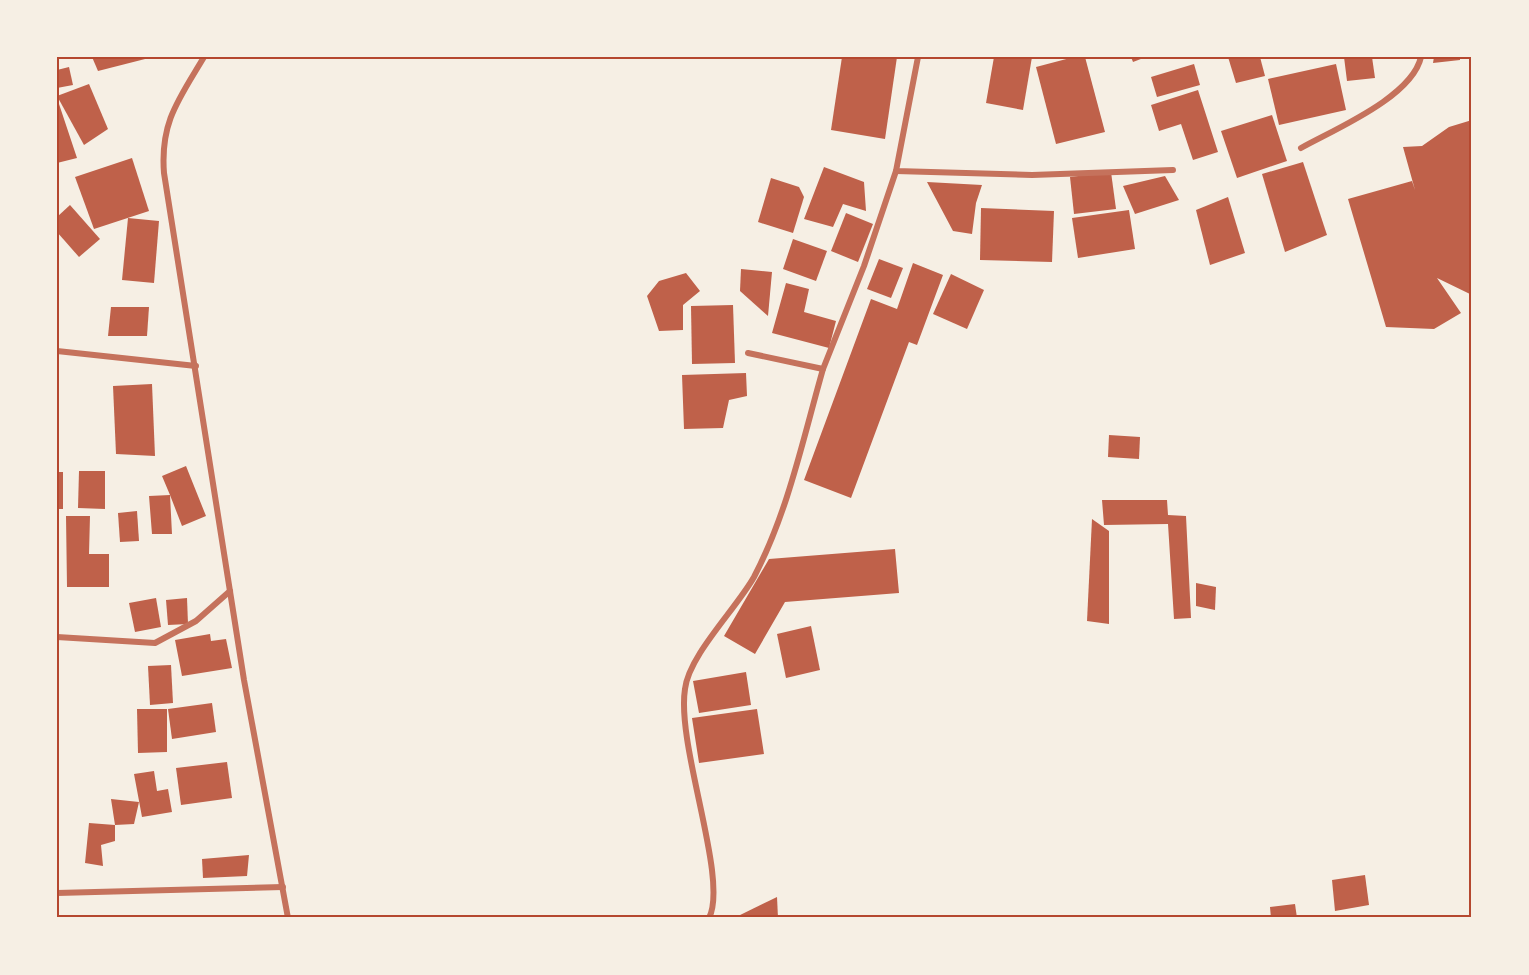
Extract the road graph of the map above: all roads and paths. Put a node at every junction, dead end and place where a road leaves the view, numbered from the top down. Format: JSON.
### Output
{"nodes":[{"id":1,"x":204,"y":57,"type":"edge"},
{"id":2,"x":918,"y":57,"type":"edge"},
{"id":3,"x":1421,"y":57,"type":"edge"},
{"id":4,"x":1301,"y":148,"type":"dead end"},
{"id":5,"x":1173,"y":170,"type":"dead end"},
{"id":6,"x":896,"y":171,"type":"junction"},
{"id":7,"x":57,"y":351,"type":"edge"},
{"id":8,"x":748,"y":353,"type":"dead end"},
{"id":9,"x":196,"y":366,"type":"junction"},
{"id":10,"x":823,"y":369,"type":"junction"},
{"id":11,"x":230,"y":591,"type":"junction"},
{"id":12,"x":57,"y":637,"type":"edge"},
{"id":13,"x":283,"y":887,"type":"junction"},
{"id":14,"x":57,"y":893,"type":"edge"},
{"id":15,"x":288,"y":918,"type":"edge"},
{"id":16,"x":709,"y":918,"type":"edge"}],
"edges":[{"from":1,"to":9,"type":"street"},
{"from":2,"to":6,"type":"street"},
{"from":3,"to":4,"type":"street"},
{"from":5,"to":6,"type":"street"},
{"from":6,"to":10,"type":"street"},
{"from":7,"to":9,"type":"street"},
{"from":8,"to":10,"type":"street"},
{"from":9,"to":11,"type":"street"},
{"from":10,"to":16,"type":"street"},
{"from":11,"to":12,"type":"street"},
{"from":11,"to":13,"type":"street"},
{"from":13,"to":14,"type":"street"},
{"from":13,"to":15,"type":"street"}]}
